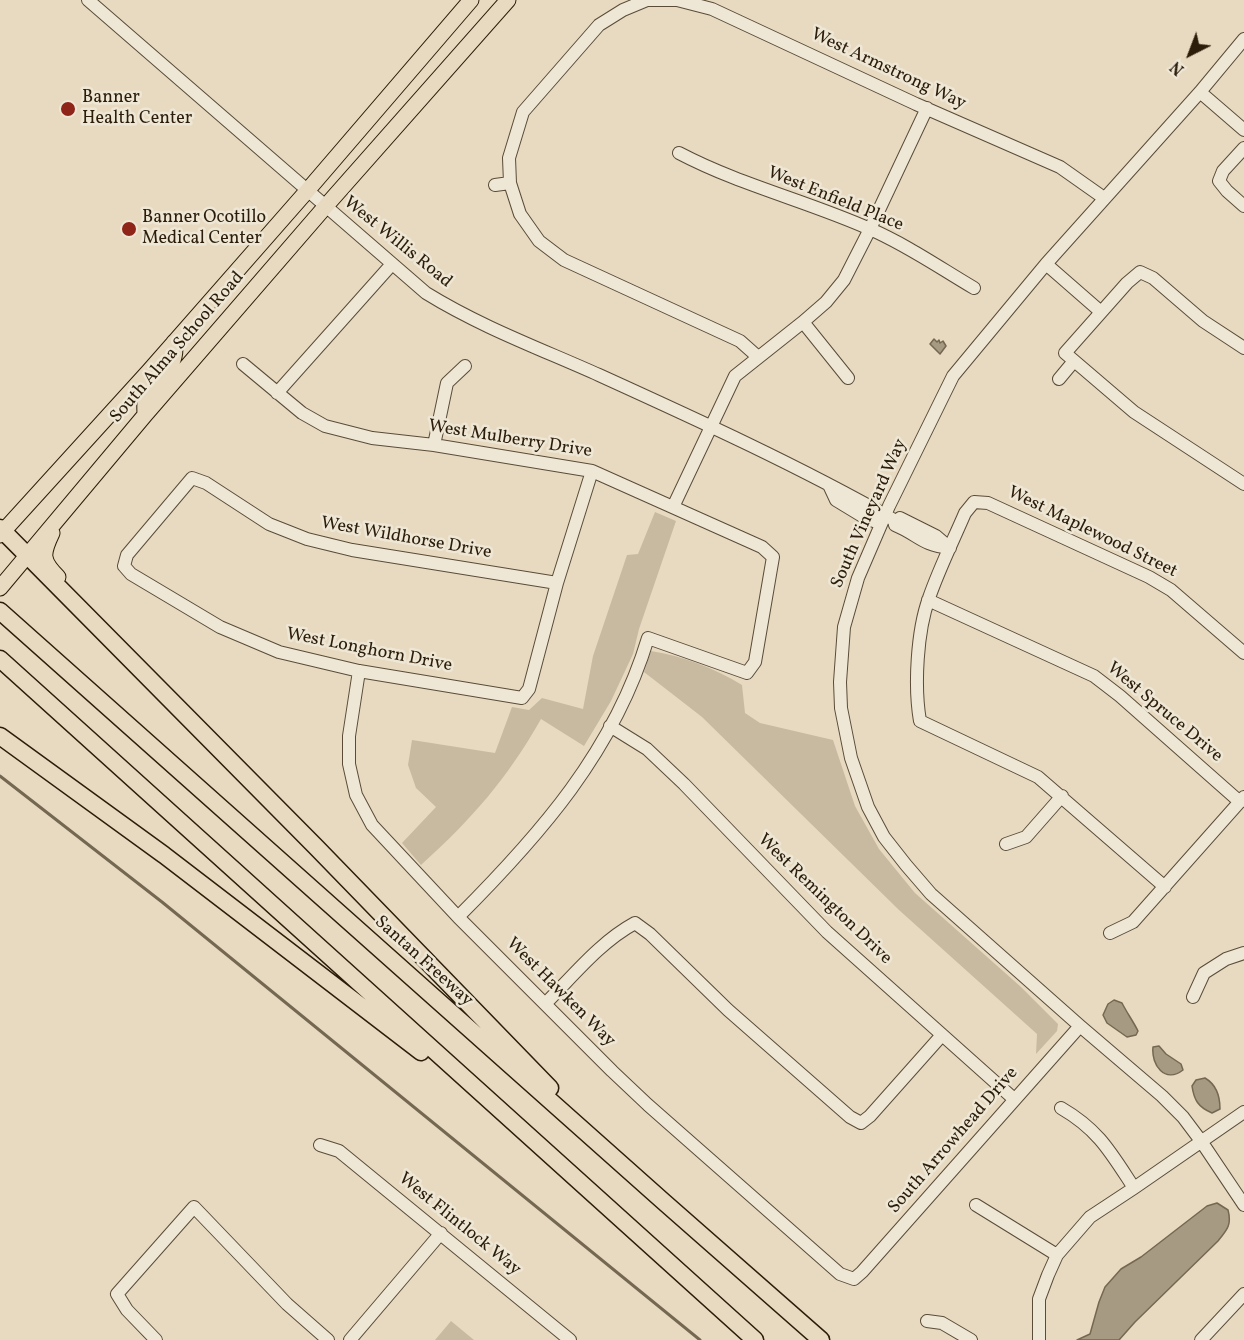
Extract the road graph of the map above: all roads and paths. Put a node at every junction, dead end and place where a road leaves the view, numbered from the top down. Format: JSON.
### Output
{"nodes":[{"id":1,"x":88,"y":0,"type":"edge"},
{"id":2,"x":471,"y":0,"type":"edge"},
{"id":3,"x":508,"y":0,"type":"edge"},
{"id":4,"x":647,"y":0,"type":"edge"},
{"id":5,"x":1244,"y":39,"type":"edge"},
{"id":6,"x":1200,"y":92,"type":"junction"},
{"id":7,"x":927,"y":108,"type":"junction"},
{"id":8,"x":1244,"y":130,"type":"edge"},
{"id":9,"x":1244,"y":148,"type":"edge"},
{"id":10,"x":679,"y":153,"type":"dead end"},
{"id":11,"x":510,"y":183,"type":"junction"},
{"id":12,"x":495,"y":185,"type":"dead end"},
{"id":13,"x":307,"y":191,"type":"junction"},
{"id":14,"x":1104,"y":198,"type":"junction"},
{"id":15,"x":1244,"y":206,"type":"edge"},
{"id":16,"x":325,"y":207,"type":"junction"},
{"id":17,"x":870,"y":229,"type":"junction"},
{"id":18,"x":392,"y":264,"type":"junction"},
{"id":19,"x":1046,"y":264,"type":"junction"},
{"id":20,"x":974,"y":288,"type":"dead end"},
{"id":21,"x":1101,"y":312,"type":"junction"},
{"id":22,"x":803,"y":322,"type":"junction"},
{"id":23,"x":174,"y":342,"type":"junction"},
{"id":24,"x":1244,"y":348,"type":"edge"},
{"id":25,"x":758,"y":357,"type":"junction"},
{"id":26,"x":1070,"y":357,"type":"junction"},
{"id":27,"x":243,"y":364,"type":"dead end"},
{"id":28,"x":465,"y":366,"type":"dead end"},
{"id":29,"x":848,"y":378,"type":"dead end"},
{"id":30,"x":1059,"y":379,"type":"dead end"},
{"id":31,"x":277,"y":393,"type":"junction"},
{"id":32,"x":145,"y":415,"type":"junction"},
{"id":33,"x":710,"y":428,"type":"junction"},
{"id":34,"x":434,"y":445,"type":"junction"},
{"id":35,"x":592,"y":471,"type":"junction"},
{"id":36,"x":1244,"y":484,"type":"edge"},
{"id":37,"x":674,"y":507,"type":"junction"},
{"id":38,"x":61,"y":516,"type":"junction"},
{"id":39,"x":887,"y":520,"type":"junction"},
{"id":40,"x":1,"y":531,"type":"edge"},
{"id":41,"x":950,"y":548,"type":"junction"},
{"id":42,"x":28,"y":556,"type":"junction"},
{"id":43,"x":124,"y":566,"type":"joint"},
{"id":44,"x":557,"y":583,"type":"junction"},
{"id":45,"x":0,"y":588,"type":"edge"},
{"id":46,"x":928,"y":600,"type":"junction"},
{"id":47,"x":0,"y":611,"type":"edge"},
{"id":48,"x":1242,"y":648,"type":"edge"},
{"id":49,"x":0,"y":659,"type":"edge"},
{"id":50,"x":359,"y":671,"type":"junction"},
{"id":51,"x":161,"y":690,"type":"junction"},
{"id":52,"x":610,"y":726,"type":"junction"},
{"id":53,"x":0,"y":736,"type":"edge"},
{"id":54,"x":1062,"y":796,"type":"junction"},
{"id":55,"x":1242,"y":800,"type":"edge"},
{"id":56,"x":1006,"y":844,"type":"dead end"},
{"id":57,"x":1165,"y":887,"type":"junction"},
{"id":58,"x":458,"y":916,"type":"junction"},
{"id":59,"x":1110,"y":933,"type":"dead end"},
{"id":60,"x":1244,"y":953,"type":"edge"},
{"id":61,"x":1193,"y":997,"type":"dead end"},
{"id":62,"x":545,"y":1004,"type":"junction"},
{"id":63,"x":1080,"y":1026,"type":"junction"},
{"id":64,"x":942,"y":1035,"type":"junction"},
{"id":65,"x":1014,"y":1099,"type":"junction"},
{"id":66,"x":1061,"y":1108,"type":"dead end"},
{"id":67,"x":1244,"y":1112,"type":"edge"},
{"id":68,"x":1202,"y":1141,"type":"junction"},
{"id":69,"x":537,"y":1144,"type":"junction"},
{"id":70,"x":320,"y":1145,"type":"dead end"},
{"id":71,"x":1134,"y":1188,"type":"junction"},
{"id":72,"x":664,"y":1202,"type":"junction"},
{"id":73,"x":976,"y":1205,"type":"dead end"},
{"id":74,"x":1244,"y":1205,"type":"edge"},
{"id":75,"x":441,"y":1233,"type":"junction"},
{"id":76,"x":1057,"y":1255,"type":"junction"},
{"id":77,"x":854,"y":1279,"type":"joint"},
{"id":78,"x":1244,"y":1294,"type":"edge"},
{"id":79,"x":927,"y":1321,"type":"dead end"},
{"id":80,"x":156,"y":1340,"type":"edge"},
{"id":81,"x":328,"y":1340,"type":"edge"},
{"id":82,"x":350,"y":1340,"type":"edge"},
{"id":83,"x":570,"y":1340,"type":"edge"},
{"id":84,"x":755,"y":1340,"type":"edge"},
{"id":85,"x":821,"y":1340,"type":"edge"},
{"id":86,"x":971,"y":1340,"type":"edge"},
{"id":87,"x":1039,"y":1340,"type":"edge"},
{"id":88,"x":1201,"y":1340,"type":"edge"}],
"edges":[{"from":1,"to":13,"type":"street","name":"West Willis Road"},
{"from":2,"to":13,"type":"main road","name":"South Alma School Road"},
{"from":3,"to":16,"type":"main road","name":"South Alma School Road"},
{"from":4,"to":7,"type":"street","name":"West Armstrong Way"},
{"from":4,"to":11,"type":"street"},
{"from":5,"to":6,"type":"street","name":"South Vineyard Way"},
{"from":6,"to":8,"type":"street"},
{"from":6,"to":14,"type":"street","name":"South Vineyard Way"},
{"from":7,"to":14,"type":"street","name":"West Armstrong Way"},
{"from":7,"to":17,"type":"street"},
{"from":9,"to":15,"type":"street"},
{"from":10,"to":17,"type":"street","name":"West Enfield Place"},
{"from":11,"to":12,"type":"street"},
{"from":11,"to":25,"type":"street"},
{"from":13,"to":16,"type":"street","name":"West Willis Road"},
{"from":13,"to":23,"type":"main road","name":"South Alma School Road"},
{"from":14,"to":19,"type":"street","name":"South Vineyard Way"},
{"from":16,"to":18,"type":"street","name":"West Willis Road"},
{"from":16,"to":32,"type":"main road","name":"South Alma School Road"},
{"from":17,"to":20,"type":"street","name":"West Enfield Place"},
{"from":17,"to":22,"type":"street"},
{"from":18,"to":31,"type":"street"},
{"from":18,"to":33,"type":"street","name":"West Willis Road"},
{"from":19,"to":21,"type":"street"},
{"from":19,"to":39,"type":"street","name":"South Vineyard Way"},
{"from":21,"to":24,"type":"street"},
{"from":21,"to":26,"type":"street"},
{"from":22,"to":25,"type":"street"},
{"from":22,"to":29,"type":"street"},
{"from":23,"to":32,"type":"main road"},
{"from":23,"to":40,"type":"main road","name":"South Alma School Road"},
{"from":25,"to":33,"type":"street"},
{"from":26,"to":30,"type":"street"},
{"from":26,"to":36,"type":"street"},
{"from":27,"to":31,"type":"street","name":"West Mulberry Drive"},
{"from":28,"to":34,"type":"street"},
{"from":31,"to":34,"type":"street","name":"West Mulberry Drive"},
{"from":32,"to":38,"type":"main road","name":"South Alma School Road"},
{"from":33,"to":37,"type":"street"},
{"from":33,"to":39,"type":"street","name":"West Willis Road"},
{"from":34,"to":35,"type":"street","name":"West Mulberry Drive"},
{"from":35,"to":37,"type":"street","name":"West Mulberry Drive"},
{"from":35,"to":44,"type":"street"},
{"from":37,"to":52,"type":"street","name":"West Mulberry Drive"},
{"from":38,"to":42,"type":"main road","name":"South Alma School Road"},
{"from":38,"to":51,"type":"main road"},
{"from":39,"to":41,"type":"street","name":"West Willis Road"},
{"from":39,"to":63,"type":"street","name":"South Vineyard Way"},
{"from":40,"to":42,"type":"highway"},
{"from":41,"to":46,"type":"street"},
{"from":41,"to":48,"type":"street","name":"West Maplewood Street"},
{"from":42,"to":45,"type":"main road","name":"South Alma School Road"},
{"from":42,"to":51,"type":"highway"},
{"from":43,"to":44,"type":"street","name":"West Wildhorse Drive"},
{"from":43,"to":50,"type":"street","name":"West Longhorn Drive"},
{"from":44,"to":50,"type":"street","name":"West Longhorn Drive"},
{"from":46,"to":54,"type":"street"},
{"from":46,"to":55,"type":"street","name":"West Spruce Drive"},
{"from":47,"to":72,"type":"highway","name":"Santan Freeway"},
{"from":49,"to":69,"type":"highway"},
{"from":50,"to":58,"type":"street","name":"West Hawken Way"},
{"from":51,"to":72,"type":"highway"},
{"from":52,"to":58,"type":"street"},
{"from":52,"to":64,"type":"street","name":"West Remington Drive"},
{"from":53,"to":69,"type":"highway"},
{"from":54,"to":56,"type":"street"},
{"from":54,"to":57,"type":"street"},
{"from":55,"to":57,"type":"street"},
{"from":57,"to":59,"type":"street"},
{"from":58,"to":62,"type":"street","name":"West Hawken Way"},
{"from":60,"to":61,"type":"street"},
{"from":62,"to":64,"type":"street"},
{"from":62,"to":77,"type":"street","name":"West Hawken Way"},
{"from":63,"to":65,"type":"street","name":"South Arrowhead Drive"},
{"from":63,"to":68,"type":"street"},
{"from":64,"to":65,"type":"street","name":"West Remington Drive"},
{"from":65,"to":77,"type":"street","name":"South Arrowhead Drive"},
{"from":66,"to":71,"type":"street"},
{"from":67,"to":68,"type":"street"},
{"from":68,"to":71,"type":"street"},
{"from":68,"to":74,"type":"street"},
{"from":69,"to":84,"type":"highway"},
{"from":70,"to":75,"type":"street","name":"West Flintlock Way"},
{"from":71,"to":76,"type":"street"},
{"from":72,"to":85,"type":"highway","name":"Santan Freeway"},
{"from":73,"to":76,"type":"street"},
{"from":75,"to":82,"type":"street"},
{"from":75,"to":83,"type":"street","name":"West Flintlock Way"},
{"from":76,"to":87,"type":"street"},
{"from":78,"to":88,"type":"street"},
{"from":79,"to":86,"type":"street"},
{"from":80,"to":81,"type":"street"}]}
